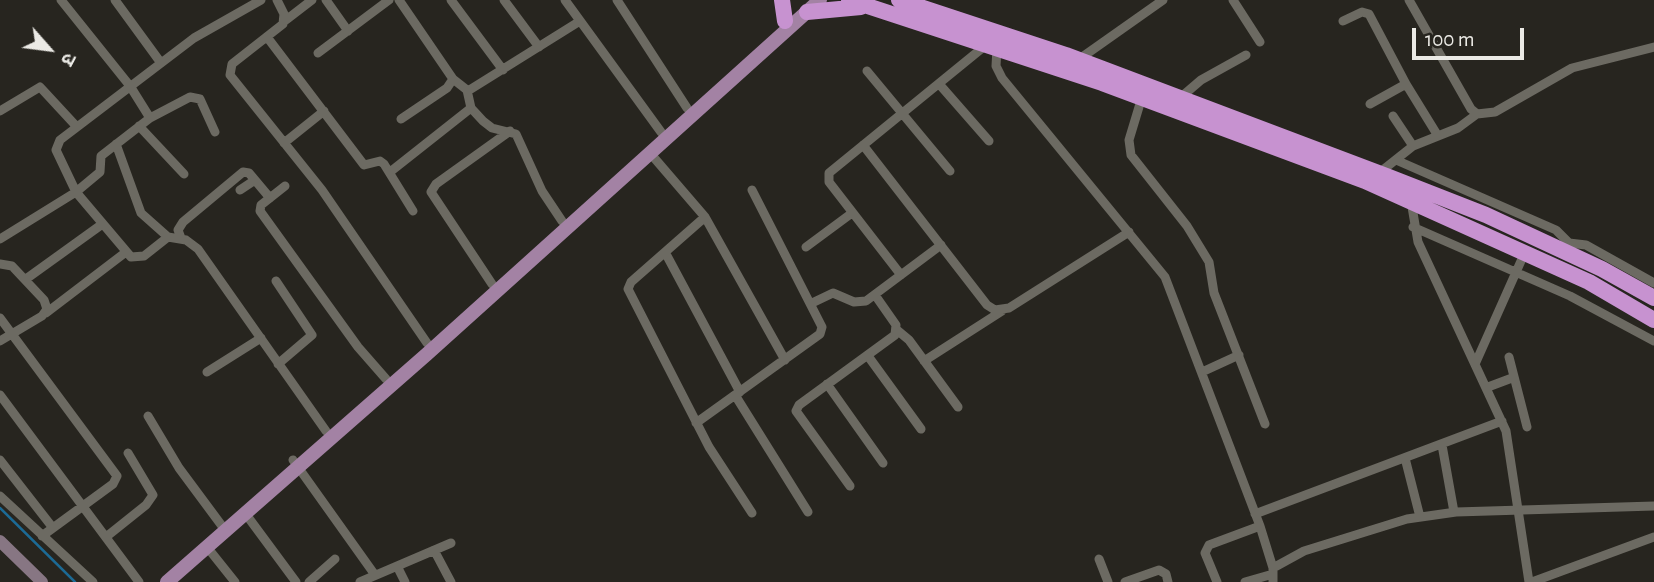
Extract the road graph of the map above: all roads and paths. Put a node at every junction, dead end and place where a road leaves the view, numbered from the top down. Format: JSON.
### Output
{"nodes":[{"id":1,"x":61,"y":0,"type":"edge"},
{"id":2,"x":115,"y":0,"type":"edge"},
{"id":3,"x":261,"y":0,"type":"edge"},
{"id":4,"x":277,"y":0,"type":"edge"},
{"id":5,"x":312,"y":0,"type":"edge"},
{"id":6,"x":326,"y":0,"type":"edge"},
{"id":7,"x":389,"y":0,"type":"edge"},
{"id":8,"x":399,"y":0,"type":"edge"},
{"id":9,"x":451,"y":0,"type":"edge"},
{"id":10,"x":504,"y":0,"type":"edge"},
{"id":11,"x":565,"y":0,"type":"edge"},
{"id":12,"x":617,"y":0,"type":"edge"},
{"id":13,"x":782,"y":0,"type":"edge"},
{"id":14,"x":820,"y":0,"type":"edge"},
{"id":15,"x":849,"y":0,"type":"edge"},
{"id":16,"x":899,"y":0,"type":"edge"},
{"id":17,"x":1163,"y":0,"type":"edge"},
{"id":18,"x":1233,"y":0,"type":"edge"},
{"id":19,"x":1409,"y":0,"type":"edge"},
{"id":20,"x":807,"y":6,"type":"edge"},
{"id":21,"x":871,"y":7,"type":"junction"},
{"id":22,"x":286,"y":20,"type":"junction"},
{"id":23,"x":580,"y":21,"type":"junction"},
{"id":24,"x":785,"y":21,"type":"junction"},
{"id":25,"x":1343,"y":21,"type":"dead end"},
{"id":26,"x":348,"y":31,"type":"junction"},
{"id":27,"x":267,"y":37,"type":"junction"},
{"id":28,"x":1260,"y":42,"type":"dead end"},
{"id":29,"x":991,"y":46,"type":"junction"},
{"id":30,"x":539,"y":47,"type":"junction"},
{"id":31,"x":1654,"y":47,"type":"edge"},
{"id":32,"x":318,"y":53,"type":"dead end"},
{"id":33,"x":1246,"y":55,"type":"dead end"},
{"id":34,"x":1078,"y":60,"type":"junction"},
{"id":35,"x":161,"y":63,"type":"junction"},
{"id":36,"x":503,"y":70,"type":"junction"},
{"id":37,"x":867,"y":71,"type":"dead end"},
{"id":38,"x":453,"y":79,"type":"junction"},
{"id":39,"x":1406,"y":84,"type":"junction"},
{"id":40,"x":940,"y":85,"type":"junction"},
{"id":41,"x":131,"y":86,"type":"junction"},
{"id":42,"x":467,"y":90,"type":"junction"},
{"id":43,"x":1142,"y":97,"type":"junction"},
{"id":44,"x":1180,"y":98,"type":"junction"},
{"id":45,"x":1370,"y":104,"type":"dead end"},
{"id":46,"x":471,"y":108,"type":"junction"},
{"id":47,"x":687,"y":108,"type":"junction"},
{"id":48,"x":0,"y":111,"type":"edge"},
{"id":49,"x":324,"y":111,"type":"junction"},
{"id":50,"x":903,"y":114,"type":"junction"},
{"id":51,"x":1477,"y":114,"type":"junction"},
{"id":52,"x":1393,"y":116,"type":"dead end"},
{"id":53,"x":150,"y":118,"type":"junction"},
{"id":54,"x":401,"y":119,"type":"dead end"},
{"id":55,"x":139,"y":126,"type":"junction"},
{"id":56,"x":77,"y":127,"type":"junction"},
{"id":57,"x":510,"y":131,"type":"junction"},
{"id":58,"x":215,"y":132,"type":"dead end"},
{"id":59,"x":661,"y":132,"type":"junction"},
{"id":60,"x":1438,"y":136,"type":"junction"},
{"id":61,"x":989,"y":141,"type":"dead end"},
{"id":62,"x":284,"y":142,"type":"junction"},
{"id":63,"x":116,"y":145,"type":"junction"},
{"id":64,"x":863,"y":145,"type":"junction"},
{"id":65,"x":1413,"y":146,"type":"junction"},
{"id":66,"x":650,"y":153,"type":"junction"},
{"id":67,"x":1396,"y":160,"type":"junction"},
{"id":68,"x":950,"y":171,"type":"dead end"},
{"id":69,"x":390,"y":172,"type":"junction"},
{"id":70,"x":1379,"y":173,"type":"junction"},
{"id":71,"x":184,"y":174,"type":"dead end"},
{"id":72,"x":255,"y":180,"type":"junction"},
{"id":73,"x":285,"y":186,"type":"dead end"},
{"id":74,"x":240,"y":190,"type":"dead end"},
{"id":75,"x":752,"y":190,"type":"dead end"},
{"id":76,"x":76,"y":192,"type":"junction"},
{"id":77,"x":270,"y":198,"type":"junction"},
{"id":78,"x":1410,"y":201,"type":"junction"},
{"id":79,"x":413,"y":211,"type":"dead end"},
{"id":80,"x":852,"y":213,"type":"junction"},
{"id":81,"x":705,"y":217,"type":"junction"},
{"id":82,"x":562,"y":221,"type":"junction"},
{"id":83,"x":101,"y":225,"type":"junction"},
{"id":84,"x":1413,"y":226,"type":"junction"},
{"id":85,"x":1129,"y":232,"type":"junction"},
{"id":86,"x":168,"y":237,"type":"junction"},
{"id":87,"x":181,"y":238,"type":"junction"},
{"id":88,"x":0,"y":239,"type":"edge"},
{"id":89,"x":941,"y":245,"type":"junction"},
{"id":90,"x":806,"y":247,"type":"dead end"},
{"id":91,"x":1525,"y":252,"type":"junction"},
{"id":92,"x":126,"y":253,"type":"junction"},
{"id":93,"x":666,"y":254,"type":"junction"},
{"id":94,"x":0,"y":264,"type":"edge"},
{"id":95,"x":1518,"y":274,"type":"junction"},
{"id":96,"x":901,"y":275,"type":"junction"},
{"id":97,"x":26,"y":279,"type":"junction"},
{"id":98,"x":276,"y":281,"type":"dead end"},
{"id":99,"x":492,"y":284,"type":"junction"},
{"id":100,"x":1654,"y":284,"type":"edge"},
{"id":101,"x":875,"y":295,"type":"junction"},
{"id":102,"x":1654,"y":298,"type":"edge"},
{"id":103,"x":812,"y":303,"type":"junction"},
{"id":104,"x":1002,"y":311,"type":"junction"},
{"id":105,"x":46,"y":313,"type":"junction"},
{"id":106,"x":0,"y":318,"type":"edge"},
{"id":107,"x":1654,"y":320,"type":"edge"},
{"id":108,"x":897,"y":330,"type":"junction"},
{"id":109,"x":13,"y":334,"type":"junction"},
{"id":110,"x":261,"y":338,"type":"junction"},
{"id":111,"x":0,"y":341,"type":"edge"},
{"id":112,"x":1654,"y":341,"type":"edge"},
{"id":113,"x":426,"y":343,"type":"junction"},
{"id":114,"x":1239,"y":355,"type":"junction"},
{"id":115,"x":868,"y":356,"type":"junction"},
{"id":116,"x":1509,"y":357,"type":"dead end"},
{"id":117,"x":785,"y":360,"type":"junction"},
{"id":118,"x":924,"y":361,"type":"junction"},
{"id":119,"x":1476,"y":362,"type":"junction"},
{"id":120,"x":278,"y":363,"type":"junction"},
{"id":121,"x":207,"y":372,"type":"dead end"},
{"id":122,"x":1202,"y":372,"type":"junction"},
{"id":123,"x":1513,"y":378,"type":"junction"},
{"id":124,"x":386,"y":379,"type":"junction"},
{"id":125,"x":827,"y":384,"type":"junction"},
{"id":126,"x":1488,"y":387,"type":"junction"},
{"id":127,"x":737,"y":393,"type":"junction"},
{"id":128,"x":0,"y":396,"type":"edge"},
{"id":129,"x":958,"y":407,"type":"dead end"},
{"id":130,"x":148,"y":416,"type":"dead end"},
{"id":131,"x":1502,"y":421,"type":"junction"},
{"id":132,"x":696,"y":423,"type":"junction"},
{"id":133,"x":1265,"y":424,"type":"dead end"},
{"id":134,"x":1527,"y":427,"type":"dead end"},
{"id":135,"x":921,"y":429,"type":"dead end"},
{"id":136,"x":326,"y":431,"type":"junction"},
{"id":137,"x":1442,"y":445,"type":"junction"},
{"id":138,"x":128,"y":453,"type":"dead end"},
{"id":139,"x":1405,"y":458,"type":"junction"},
{"id":140,"x":0,"y":460,"type":"edge"},
{"id":141,"x":296,"y":463,"type":"junction"},
{"id":142,"x":883,"y":463,"type":"dead end"},
{"id":143,"x":850,"y":486,"type":"dead end"},
{"id":144,"x":0,"y":496,"type":"edge"},
{"id":145,"x":1654,"y":506,"type":"edge"},
{"id":146,"x":85,"y":507,"type":"junction"},
{"id":147,"x":1518,"y":509,"type":"junction"},
{"id":148,"x":808,"y":512,"type":"dead end"},
{"id":149,"x":1454,"y":512,"type":"junction"},
{"id":150,"x":245,"y":513,"type":"junction"},
{"id":151,"x":752,"y":513,"type":"dead end"},
{"id":152,"x":1255,"y":514,"type":"junction"},
{"id":153,"x":1420,"y":517,"type":"junction"},
{"id":154,"x":1259,"y":526,"type":"junction"},
{"id":155,"x":223,"y":527,"type":"junction"},
{"id":156,"x":52,"y":528,"type":"junction"},
{"id":157,"x":42,"y":536,"type":"junction"},
{"id":158,"x":107,"y":537,"type":"junction"},
{"id":159,"x":1654,"y":537,"type":"edge"},
{"id":160,"x":0,"y":541,"type":"edge"},
{"id":161,"x":450,"y":543,"type":"dead end"},
{"id":162,"x":206,"y":547,"type":"junction"},
{"id":163,"x":434,"y":550,"type":"junction"},
{"id":164,"x":335,"y":559,"type":"dead end"},
{"id":165,"x":1099,"y":559,"type":"dead end"},
{"id":166,"x":397,"y":566,"type":"junction"},
{"id":167,"x":374,"y":575,"type":"junction"},
{"id":168,"x":1273,"y":575,"type":"edge"},
{"id":169,"x":42,"y":582,"type":"edge"},
{"id":170,"x":93,"y":582,"type":"edge"},
{"id":171,"x":139,"y":582,"type":"edge"},
{"id":172,"x":155,"y":582,"type":"edge"},
{"id":173,"x":167,"y":582,"type":"edge"},
{"id":174,"x":234,"y":582,"type":"edge"},
{"id":175,"x":296,"y":582,"type":"edge"},
{"id":176,"x":309,"y":582,"type":"edge"},
{"id":177,"x":360,"y":582,"type":"edge"},
{"id":178,"x":405,"y":582,"type":"edge"},
{"id":179,"x":451,"y":582,"type":"edge"},
{"id":180,"x":1108,"y":582,"type":"edge"},
{"id":181,"x":1125,"y":582,"type":"edge"},
{"id":182,"x":1168,"y":582,"type":"edge"},
{"id":183,"x":1217,"y":582,"type":"edge"},
{"id":184,"x":1245,"y":582,"type":"edge"},
{"id":185,"x":1530,"y":582,"type":"edge"}],
"edges":[{"from":1,"to":41,"type":"street"},
{"from":2,"to":35,"type":"street"},
{"from":3,"to":35,"type":"street"},
{"from":4,"to":22,"type":"street"},
{"from":5,"to":22,"type":"street"},
{"from":6,"to":26,"type":"street"},
{"from":7,"to":26,"type":"street"},
{"from":8,"to":38,"type":"street"},
{"from":9,"to":36,"type":"street"},
{"from":10,"to":30,"type":"street"},
{"from":11,"to":23,"type":"street"},
{"from":12,"to":47,"type":"street"},
{"from":13,"to":24,"type":"highway"},
{"from":14,"to":20,"type":"main road"},
{"from":15,"to":21,"type":"highway"},
{"from":16,"to":34,"type":"highway"},
{"from":17,"to":34,"type":"street"},
{"from":18,"to":28,"type":"street"},
{"from":19,"to":51,"type":"street"},
{"from":20,"to":21,"type":"highway"},
{"from":20,"to":24,"type":"main road"},
{"from":20,"to":66,"type":"main road"},
{"from":21,"to":29,"type":"highway"},
{"from":22,"to":27,"type":"street"},
{"from":23,"to":30,"type":"street"},
{"from":23,"to":59,"type":"street"},
{"from":24,"to":47,"type":"main road"},
{"from":25,"to":39,"type":"street"},
{"from":26,"to":32,"type":"street"},
{"from":27,"to":49,"type":"street"},
{"from":27,"to":62,"type":"street"},
{"from":29,"to":40,"type":"street"},
{"from":29,"to":43,"type":"highway"},
{"from":29,"to":85,"type":"street"},
{"from":30,"to":36,"type":"street"},
{"from":31,"to":51,"type":"street"},
{"from":33,"to":44,"type":"street"},
{"from":34,"to":44,"type":"highway"},
{"from":35,"to":41,"type":"street"},
{"from":36,"to":42,"type":"street"},
{"from":37,"to":50,"type":"street"},
{"from":38,"to":42,"type":"street"},
{"from":38,"to":54,"type":"street"},
{"from":39,"to":45,"type":"street"},
{"from":39,"to":60,"type":"street"},
{"from":40,"to":50,"type":"street"},
{"from":40,"to":61,"type":"street"},
{"from":41,"to":53,"type":"street"},
{"from":41,"to":56,"type":"street"},
{"from":42,"to":46,"type":"street"},
{"from":43,"to":78,"type":"highway"},
{"from":43,"to":114,"type":"street"},
{"from":44,"to":70,"type":"highway"},
{"from":46,"to":57,"type":"street"},
{"from":46,"to":69,"type":"street"},
{"from":47,"to":59,"type":"main road"},
{"from":48,"to":56,"type":"street"},
{"from":49,"to":62,"type":"street"},
{"from":49,"to":69,"type":"street"},
{"from":50,"to":64,"type":"street"},
{"from":50,"to":68,"type":"street"},
{"from":51,"to":60,"type":"street"},
{"from":52,"to":65,"type":"street"},
{"from":53,"to":55,"type":"street"},
{"from":53,"to":58,"type":"street"},
{"from":55,"to":63,"type":"street"},
{"from":55,"to":71,"type":"street"},
{"from":56,"to":76,"type":"street"},
{"from":57,"to":82,"type":"street"},
{"from":57,"to":99,"type":"street"},
{"from":59,"to":82,"type":"main road"},
{"from":60,"to":65,"type":"street"},
{"from":62,"to":113,"type":"street"},
{"from":63,"to":76,"type":"street"},
{"from":63,"to":86,"type":"street"},
{"from":64,"to":80,"type":"street"},
{"from":64,"to":89,"type":"street"},
{"from":65,"to":67,"type":"street"},
{"from":66,"to":81,"type":"street"},
{"from":66,"to":141,"type":"main road"},
{"from":67,"to":70,"type":"street"},
{"from":67,"to":100,"type":"street"},
{"from":69,"to":79,"type":"street"},
{"from":70,"to":102,"type":"highway"},
{"from":72,"to":74,"type":"street"},
{"from":72,"to":77,"type":"street"},
{"from":72,"to":87,"type":"street"},
{"from":73,"to":77,"type":"street"},
{"from":75,"to":103,"type":"street"},
{"from":76,"to":83,"type":"street"},
{"from":76,"to":88,"type":"street"},
{"from":77,"to":124,"type":"street"},
{"from":78,"to":84,"type":"street"},
{"from":78,"to":91,"type":"highway"},
{"from":80,"to":90,"type":"street"},
{"from":80,"to":96,"type":"street"},
{"from":81,"to":93,"type":"street"},
{"from":81,"to":117,"type":"street"},
{"from":82,"to":99,"type":"main road"},
{"from":83,"to":92,"type":"street"},
{"from":83,"to":97,"type":"street"},
{"from":84,"to":95,"type":"street"},
{"from":84,"to":119,"type":"street"},
{"from":85,"to":104,"type":"street"},
{"from":85,"to":122,"type":"street"},
{"from":86,"to":87,"type":"street"},
{"from":86,"to":92,"type":"street"},
{"from":87,"to":110,"type":"street"},
{"from":89,"to":96,"type":"street"},
{"from":89,"to":104,"type":"street"},
{"from":91,"to":95,"type":"street"},
{"from":91,"to":107,"type":"highway"},
{"from":92,"to":105,"type":"street"},
{"from":93,"to":127,"type":"street"},
{"from":93,"to":132,"type":"street"},
{"from":94,"to":97,"type":"street"},
{"from":95,"to":112,"type":"street"},
{"from":95,"to":119,"type":"street"},
{"from":96,"to":101,"type":"street"},
{"from":97,"to":105,"type":"street"},
{"from":98,"to":120,"type":"street"},
{"from":99,"to":113,"type":"main road"},
{"from":101,"to":103,"type":"street"},
{"from":101,"to":108,"type":"street"},
{"from":103,"to":117,"type":"street"},
{"from":104,"to":118,"type":"street"},
{"from":105,"to":109,"type":"street"},
{"from":106,"to":109,"type":"street"},
{"from":108,"to":115,"type":"street"},
{"from":108,"to":118,"type":"street"},
{"from":109,"to":111,"type":"street"},
{"from":109,"to":146,"type":"street"},
{"from":110,"to":120,"type":"street"},
{"from":110,"to":121,"type":"street"},
{"from":113,"to":124,"type":"main road"},
{"from":114,"to":122,"type":"street"},
{"from":114,"to":133,"type":"street"},
{"from":115,"to":125,"type":"street"},
{"from":115,"to":135,"type":"street"},
{"from":116,"to":123,"type":"street"},
{"from":117,"to":127,"type":"street"},
{"from":118,"to":129,"type":"street"},
{"from":119,"to":126,"type":"street"},
{"from":120,"to":136,"type":"street"},
{"from":122,"to":152,"type":"street"},
{"from":123,"to":126,"type":"street"},
{"from":123,"to":134,"type":"street"},
{"from":124,"to":136,"type":"main road"},
{"from":125,"to":142,"type":"street"},
{"from":125,"to":143,"type":"street"},
{"from":126,"to":131,"type":"street"},
{"from":127,"to":132,"type":"street"},
{"from":127,"to":148,"type":"street"},
{"from":128,"to":146,"type":"street"},
{"from":130,"to":155,"type":"street"},
{"from":131,"to":137,"type":"street"},
{"from":131,"to":147,"type":"street"},
{"from":132,"to":151,"type":"street"},
{"from":136,"to":141,"type":"main road"},
{"from":137,"to":139,"type":"street"},
{"from":137,"to":149,"type":"street"},
{"from":138,"to":158,"type":"street"},
{"from":139,"to":152,"type":"street"},
{"from":139,"to":153,"type":"street"},
{"from":140,"to":156,"type":"street"},
{"from":141,"to":150,"type":"main road"},
{"from":141,"to":155,"type":"main road"},
{"from":141,"to":167,"type":"street"},
{"from":144,"to":157,"type":"street"},
{"from":145,"to":147,"type":"street"},
{"from":146,"to":156,"type":"street"},
{"from":146,"to":158,"type":"street"},
{"from":147,"to":149,"type":"street"},
{"from":147,"to":185,"type":"street"},
{"from":149,"to":153,"type":"street"},
{"from":150,"to":155,"type":"main road"},
{"from":150,"to":175,"type":"street"},
{"from":152,"to":154,"type":"street"},
{"from":153,"to":168,"type":"street"},
{"from":154,"to":168,"type":"street"},
{"from":154,"to":183,"type":"street"},
{"from":155,"to":162,"type":"main road"},
{"from":155,"to":172,"type":"main road"},
{"from":156,"to":157,"type":"street"},
{"from":157,"to":170,"type":"street"},
{"from":158,"to":171,"type":"street"},
{"from":159,"to":185,"type":"street"},
{"from":160,"to":169,"type":"main road"},
{"from":161,"to":163,"type":"street"},
{"from":162,"to":173,"type":"main road"},
{"from":162,"to":174,"type":"street"},
{"from":163,"to":166,"type":"street"},
{"from":163,"to":179,"type":"street"},
{"from":164,"to":176,"type":"street"},
{"from":165,"to":180,"type":"street"},
{"from":166,"to":167,"type":"street"},
{"from":166,"to":178,"type":"street"},
{"from":167,"to":177,"type":"street"},
{"from":168,"to":184,"type":"street"},
{"from":181,"to":182,"type":"street"}]}
